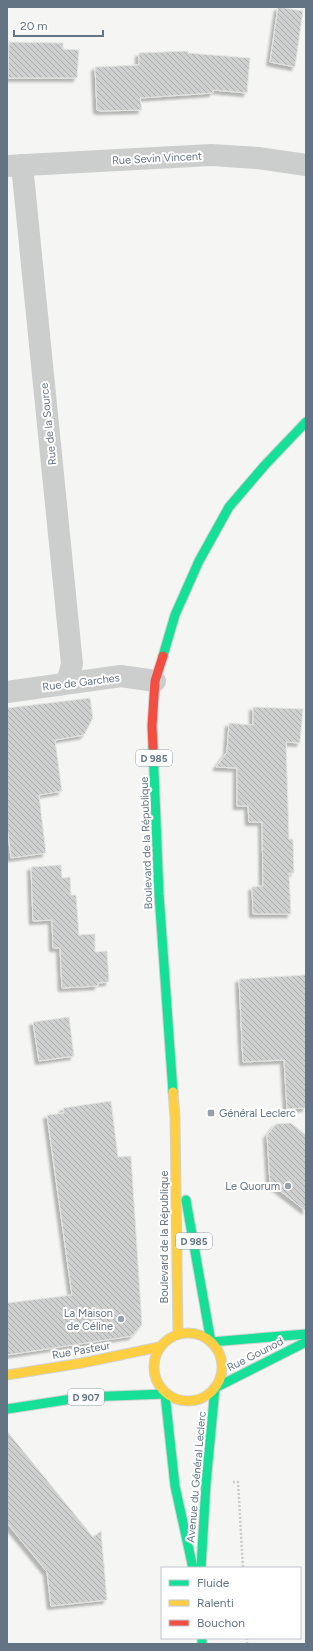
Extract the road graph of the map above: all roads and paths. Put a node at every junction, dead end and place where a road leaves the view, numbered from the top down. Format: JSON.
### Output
{"nodes":[{"id":1,"x":15,"y":166,"type":"edge"},
{"id":2,"x":306,"y":166,"type":"edge"},
{"id":3,"x":306,"y":422,"type":"edge"},
{"id":4,"x":155,"y":681,"type":"junction"},
{"id":5,"x":67,"y":682,"type":"junction"},
{"id":6,"x":7,"y":692,"type":"edge"},
{"id":7,"x":176,"y":1140,"type":"junction"},
{"id":8,"x":178,"y":1334,"type":"junction"},
{"id":9,"x":306,"y":1334,"type":"edge"},
{"id":10,"x":211,"y":1342,"type":"junction"},
{"id":11,"x":306,"y":1342,"type":"edge"},
{"id":12,"x":159,"y":1348,"type":"junction"},
{"id":13,"x":7,"y":1375,"type":"edge"},
{"id":14,"x":215,"y":1388,"type":"junction"},
{"id":15,"x":165,"y":1394,"type":"junction"},
{"id":16,"x":7,"y":1409,"type":"edge"},
{"id":17,"x":239,"y":1493,"type":"dead end"},
{"id":18,"x":193,"y":1567,"type":"edge"},
{"id":19,"x":201,"y":1567,"type":"edge"},
{"id":20,"x":243,"y":1567,"type":"edge"}],
"edges":[{"from":1,"to":2,"type":"street","name":"Rue Sevin Vincent"},
{"from":1,"to":5,"type":"street","name":"Rue de la Source"},
{"from":3,"to":4,"type":"main road","name":"Boulevard de la République","number":"D 985"},
{"from":4,"to":5,"type":"street","name":"Rue de Garches"},
{"from":4,"to":7,"type":"main road","name":"Boulevard de la République","number":"D 985"},
{"from":5,"to":6,"type":"street","name":"Rue de Garches"},
{"from":7,"to":8,"type":"main road","name":"Boulevard de la République","number":"D 985"},
{"from":7,"to":10,"type":"main road","name":"Boulevard de la République","number":"D 985"},
{"from":8,"to":10,"type":"main road"},
{"from":8,"to":12,"type":"main road"},
{"from":9,"to":10,"type":"main road","name":"Rue Gounod"},
{"from":10,"to":14,"type":"main road"},
{"from":11,"to":14,"type":"main road","name":"Rue Gounod"},
{"from":12,"to":13,"type":"main road","name":"Rue Pasteur"},
{"from":12,"to":15,"type":"main road"},
{"from":14,"to":15,"type":"main road"},
{"from":14,"to":19,"type":"main road","name":"Avenue du Général Leclerc"},
{"from":15,"to":16,"type":"main road","number":"D 907"},
{"from":15,"to":18,"type":"main road","name":"Avenue du Général Leclerc"},
{"from":17,"to":20,"type":"path"}]}
